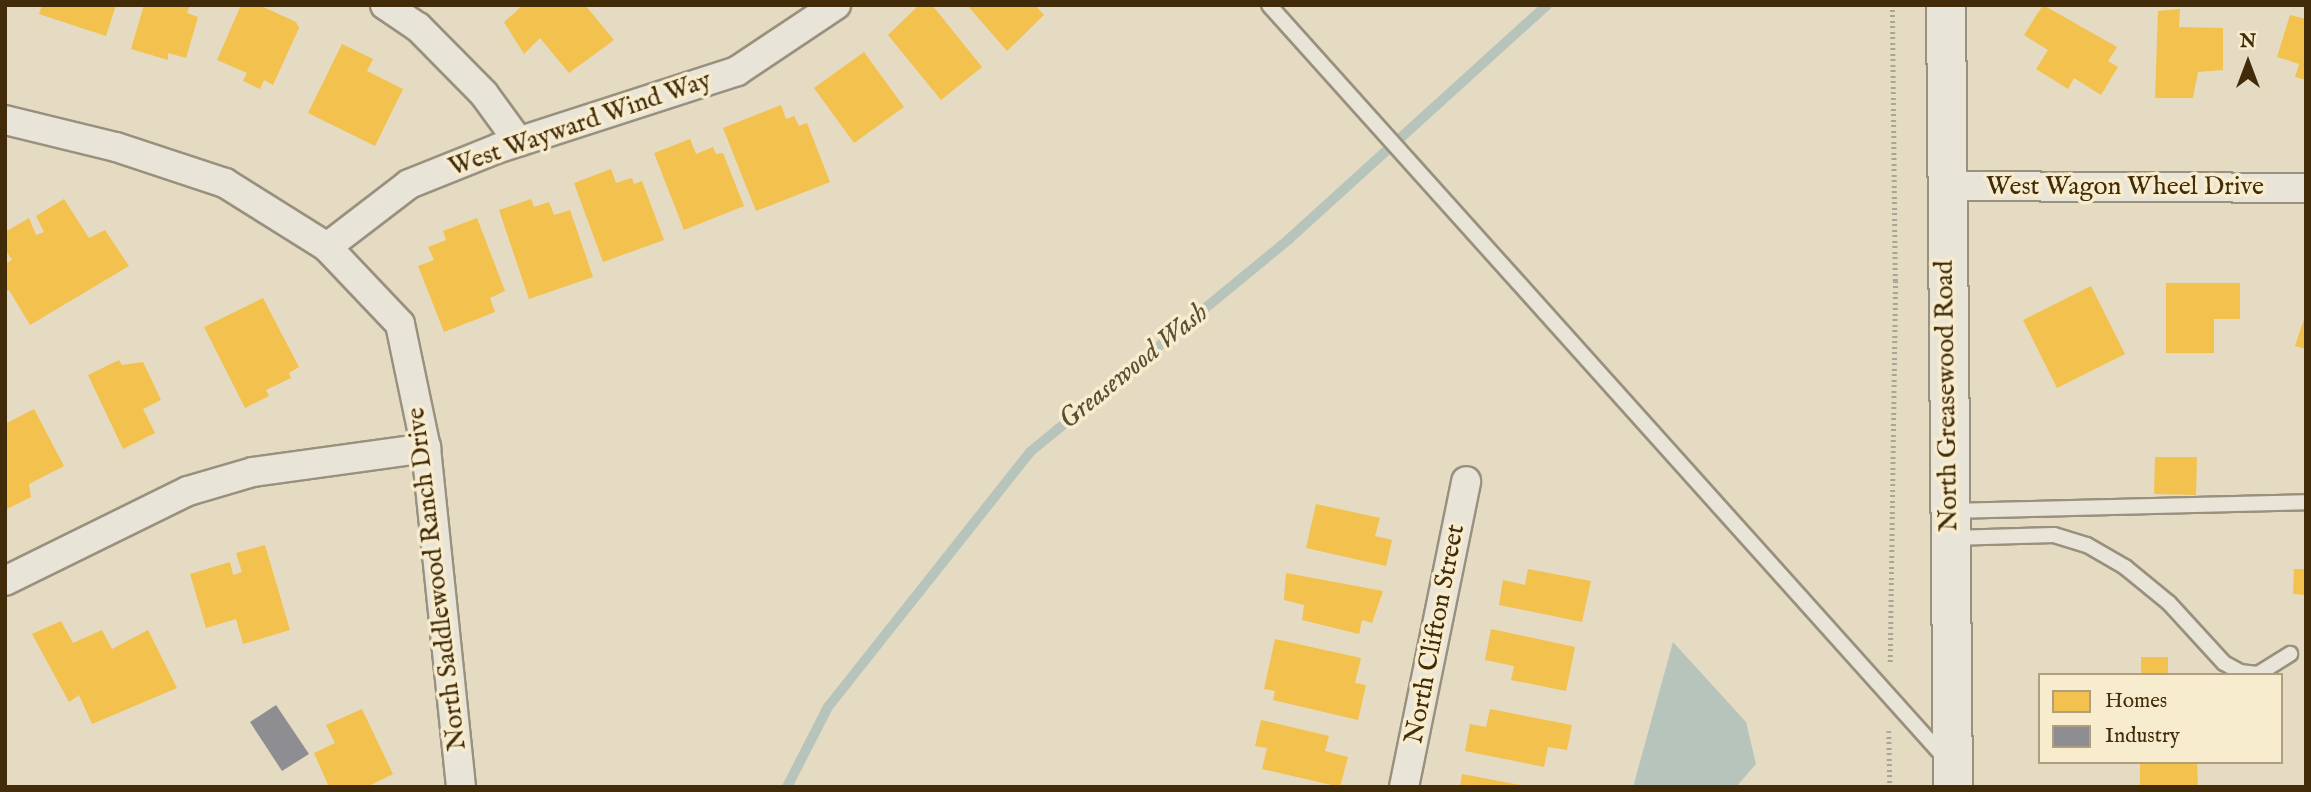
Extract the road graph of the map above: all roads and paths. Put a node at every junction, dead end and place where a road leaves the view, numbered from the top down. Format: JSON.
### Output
{"nodes":[{"id":1,"x":385,"y":5,"type":"edge"},
{"id":2,"x":836,"y":5,"type":"edge"},
{"id":3,"x":1269,"y":5,"type":"edge"},
{"id":4,"x":1892,"y":5,"type":"edge"},
{"id":5,"x":1946,"y":5,"type":"edge"},
{"id":6,"x":5,"y":120,"type":"edge"},
{"id":7,"x":519,"y":142,"type":"junction"},
{"id":8,"x":1944,"y":186,"type":"junction"},
{"id":9,"x":2306,"y":188,"type":"edge"},
{"id":10,"x":327,"y":247,"type":"junction"},
{"id":11,"x":426,"y":448,"type":"junction"},
{"id":12,"x":1466,"y":481,"type":"dead end"},
{"id":13,"x":2306,"y":502,"type":"edge"},
{"id":14,"x":1949,"y":525,"type":"junction"},
{"id":15,"x":5,"y":581,"type":"edge"},
{"id":16,"x":2290,"y":654,"type":"dead end"},
{"id":17,"x":2250,"y":673,"type":"edge"},
{"id":18,"x":2261,"y":673,"type":"edge"},
{"id":19,"x":1890,"y":696,"type":"junction"},
{"id":20,"x":1959,"y":780,"type":"edge"},
{"id":21,"x":461,"y":787,"type":"edge"},
{"id":22,"x":1404,"y":787,"type":"edge"},
{"id":23,"x":1890,"y":787,"type":"edge"}],
"edges":[{"from":1,"to":7,"type":"street"},
{"from":2,"to":7,"type":"street","name":"West Wayward Wind Way"},
{"from":3,"to":19,"type":"lane"},
{"from":4,"to":19,"type":"path"},
{"from":5,"to":8,"type":"street","name":"North Greasewood Road"},
{"from":6,"to":10,"type":"street","name":"North Saddlewood Ranch Drive"},
{"from":7,"to":10,"type":"street","name":"West Wayward Wind Way"},
{"from":8,"to":9,"type":"street","name":"West Wagon Wheel Drive"},
{"from":8,"to":14,"type":"street","name":"North Greasewood Road"},
{"from":10,"to":11,"type":"street","name":"North Saddlewood Ranch Drive"},
{"from":11,"to":15,"type":"street"},
{"from":11,"to":21,"type":"street","name":"North Saddlewood Ranch Drive"},
{"from":12,"to":22,"type":"street","name":"North Clifton Street"},
{"from":13,"to":14,"type":"lane"},
{"from":14,"to":17,"type":"lane"},
{"from":14,"to":20,"type":"street","name":"North Greasewood Road"},
{"from":16,"to":18,"type":"lane"},
{"from":19,"to":20,"type":"lane"},
{"from":19,"to":23,"type":"path"}]}
